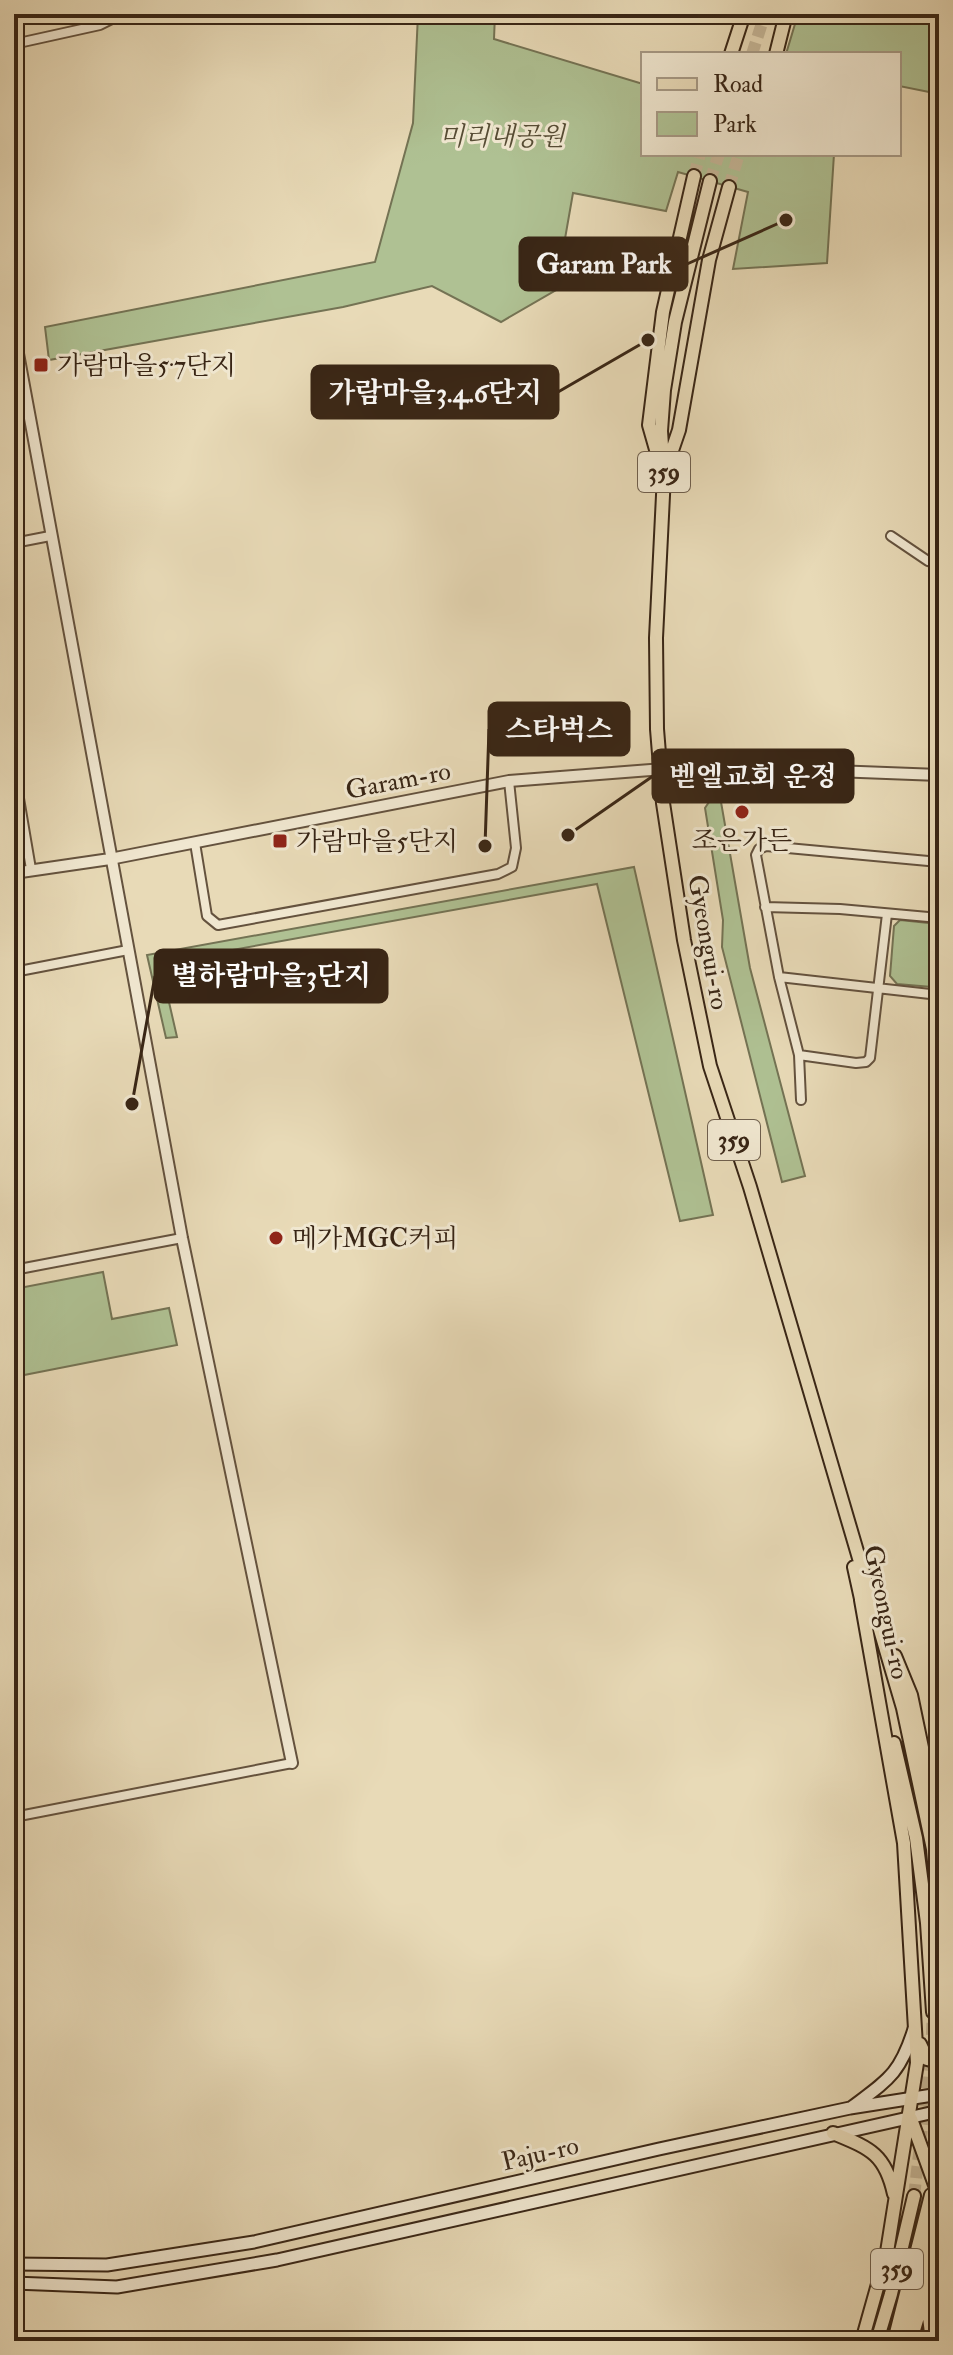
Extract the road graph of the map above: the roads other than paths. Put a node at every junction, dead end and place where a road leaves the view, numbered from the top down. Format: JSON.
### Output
{"nodes":[{"id":1,"x":122,"y":14,"type":"edge"},
{"id":2,"x":744,"y":14,"type":"edge"},
{"id":3,"x":786,"y":14,"type":"edge"},
{"id":4,"x":14,"y":44,"type":"edge"},
{"id":5,"x":732,"y":52,"type":"edge"},
{"id":6,"x":776,"y":52,"type":"edge"},
{"id":7,"x":694,"y":176,"type":"tunnel mouth"},
{"id":8,"x":710,"y":181,"type":"tunnel mouth"},
{"id":9,"x":729,"y":187,"type":"tunnel mouth"},
{"id":10,"x":14,"y":332,"type":"edge"},
{"id":11,"x":664,"y":475,"type":"junction"},
{"id":12,"x":50,"y":536,"type":"junction"},
{"id":13,"x":891,"y":536,"type":"dead end"},
{"id":14,"x":14,"y":543,"type":"edge"},
{"id":15,"x":939,"y":563,"type":"edge"},
{"id":16,"x":659,"y":767,"type":"junction"},
{"id":17,"x":14,"y":769,"type":"edge"},
{"id":18,"x":939,"y":775,"type":"edge"},
{"id":19,"x":509,"y":781,"type":"junction"},
{"id":20,"x":195,"y":843,"type":"junction"},
{"id":21,"x":110,"y":859,"type":"junction"},
{"id":22,"x":939,"y":862,"type":"edge"},
{"id":23,"x":31,"y":869,"type":"junction"},
{"id":24,"x":14,"y":873,"type":"edge"},
{"id":25,"x":765,"y":907,"type":"junction"},
{"id":26,"x":887,"y":914,"type":"junction"},
{"id":27,"x":939,"y":918,"type":"edge"},
{"id":28,"x":128,"y":950,"type":"junction"},
{"id":29,"x":14,"y":972,"type":"edge"},
{"id":30,"x":779,"y":977,"type":"junction"},
{"id":31,"x":879,"y":988,"type":"junction"},
{"id":32,"x":939,"y":995,"type":"edge"},
{"id":33,"x":799,"y":1055,"type":"junction"},
{"id":34,"x":801,"y":1100,"type":"dead end"},
{"id":35,"x":182,"y":1238,"type":"junction"},
{"id":36,"x":14,"y":1270,"type":"edge"},
{"id":37,"x":867,"y":1601,"type":"junction"},
{"id":38,"x":292,"y":1763,"type":"joint"},
{"id":39,"x":14,"y":1817,"type":"edge"},
{"id":40,"x":939,"y":1829,"type":"edge"},
{"id":41,"x":939,"y":1923,"type":"edge"},
{"id":42,"x":933,"y":2012,"type":"dead end"},
{"id":43,"x":914,"y":2027,"type":"junction"},
{"id":44,"x":939,"y":2062,"type":"edge"},
{"id":45,"x":939,"y":2094,"type":"edge"},
{"id":46,"x":912,"y":2099,"type":"junction"},
{"id":47,"x":850,"y":2108,"type":"junction"},
{"id":48,"x":939,"y":2111,"type":"edge"},
{"id":49,"x":910,"y":2116,"type":"junction"},
{"id":50,"x":833,"y":2133,"type":"junction"},
{"id":51,"x":914,"y":2196,"type":"tunnel mouth"},
{"id":52,"x":936,"y":2197,"type":"edge"},
{"id":53,"x":896,"y":2203,"type":"junction"},
{"id":54,"x":939,"y":2247,"type":"edge"},
{"id":55,"x":14,"y":2264,"type":"edge"},
{"id":56,"x":14,"y":2283,"type":"edge"},
{"id":57,"x":927,"y":2290,"type":"junction"},
{"id":58,"x":862,"y":2341,"type":"edge"},
{"id":59,"x":877,"y":2341,"type":"edge"},
{"id":60,"x":894,"y":2341,"type":"edge"},
{"id":61,"x":904,"y":2341,"type":"edge"},
{"id":62,"x":911,"y":2341,"type":"edge"},
{"id":63,"x":932,"y":2341,"type":"edge"}],
"edges":[{"from":1,"to":4,"type":"street"},
{"from":2,"to":5,"type":"main road"},
{"from":3,"to":6,"type":"main road"},
{"from":7,"to":11,"type":"main road"},
{"from":8,"to":11,"type":"main road","name":"Gyeongui-ro","number":"359"},
{"from":9,"to":11,"type":"main road"},
{"from":10,"to":12,"type":"street"},
{"from":11,"to":16,"type":"main road","name":"Gyeongui-ro","number":"359"},
{"from":12,"to":14,"type":"street"},
{"from":12,"to":21,"type":"street"},
{"from":13,"to":15,"type":"street"},
{"from":16,"to":18,"type":"street","name":"Garam-ro"},
{"from":16,"to":19,"type":"street","name":"Garam-ro"},
{"from":16,"to":37,"type":"main road","name":"Gyeongui-ro","number":"359"},
{"from":17,"to":23,"type":"street"},
{"from":19,"to":20,"type":"street","name":"Garam-ro"},
{"from":19,"to":20,"type":"street"},
{"from":20,"to":21,"type":"street","name":"Garam-ro"},
{"from":21,"to":23,"type":"street","name":"Garam-ro"},
{"from":21,"to":28,"type":"street"},
{"from":22,"to":25,"type":"street"},
{"from":23,"to":24,"type":"street","name":"Garam-ro"},
{"from":25,"to":26,"type":"street"},
{"from":25,"to":30,"type":"street"},
{"from":26,"to":27,"type":"street"},
{"from":26,"to":31,"type":"street"},
{"from":28,"to":29,"type":"street"},
{"from":28,"to":35,"type":"street"},
{"from":30,"to":31,"type":"street"},
{"from":30,"to":33,"type":"street"},
{"from":31,"to":32,"type":"street"},
{"from":31,"to":33,"type":"street"},
{"from":33,"to":34,"type":"street"},
{"from":35,"to":36,"type":"street"},
{"from":35,"to":38,"type":"street"},
{"from":37,"to":40,"type":"main road"},
{"from":37,"to":41,"type":"main road","name":"Gyeongui-ro","number":"359"},
{"from":37,"to":42,"type":"main road","name":"Gyeongui-ro","number":"359"},
{"from":37,"to":43,"type":"main road"},
{"from":38,"to":39,"type":"street"},
{"from":43,"to":44,"type":"main road"},
{"from":43,"to":46,"type":"main road"},
{"from":43,"to":47,"type":"main road"},
{"from":45,"to":46,"type":"main road","name":"Paju-ro"},
{"from":46,"to":47,"type":"main road","name":"Paju-ro"},
{"from":46,"to":49,"type":"main road"},
{"from":47,"to":55,"type":"main road","name":"Paju-ro"},
{"from":48,"to":49,"type":"main road","name":"Paju-ro"},
{"from":49,"to":50,"type":"main road","name":"Paju-ro"},
{"from":49,"to":52,"type":"main road"},
{"from":49,"to":53,"type":"main road"},
{"from":50,"to":53,"type":"main road"},
{"from":50,"to":56,"type":"main road","name":"Paju-ro"},
{"from":51,"to":59,"type":"main road","number":"359"},
{"from":52,"to":60,"type":"main road","number":"359"},
{"from":52,"to":61,"type":"main road"},
{"from":53,"to":58,"type":"main road"},
{"from":54,"to":57,"type":"main road","number":"359"},
{"from":57,"to":62,"type":"main road","number":"359"},
{"from":57,"to":63,"type":"main road"}]}
